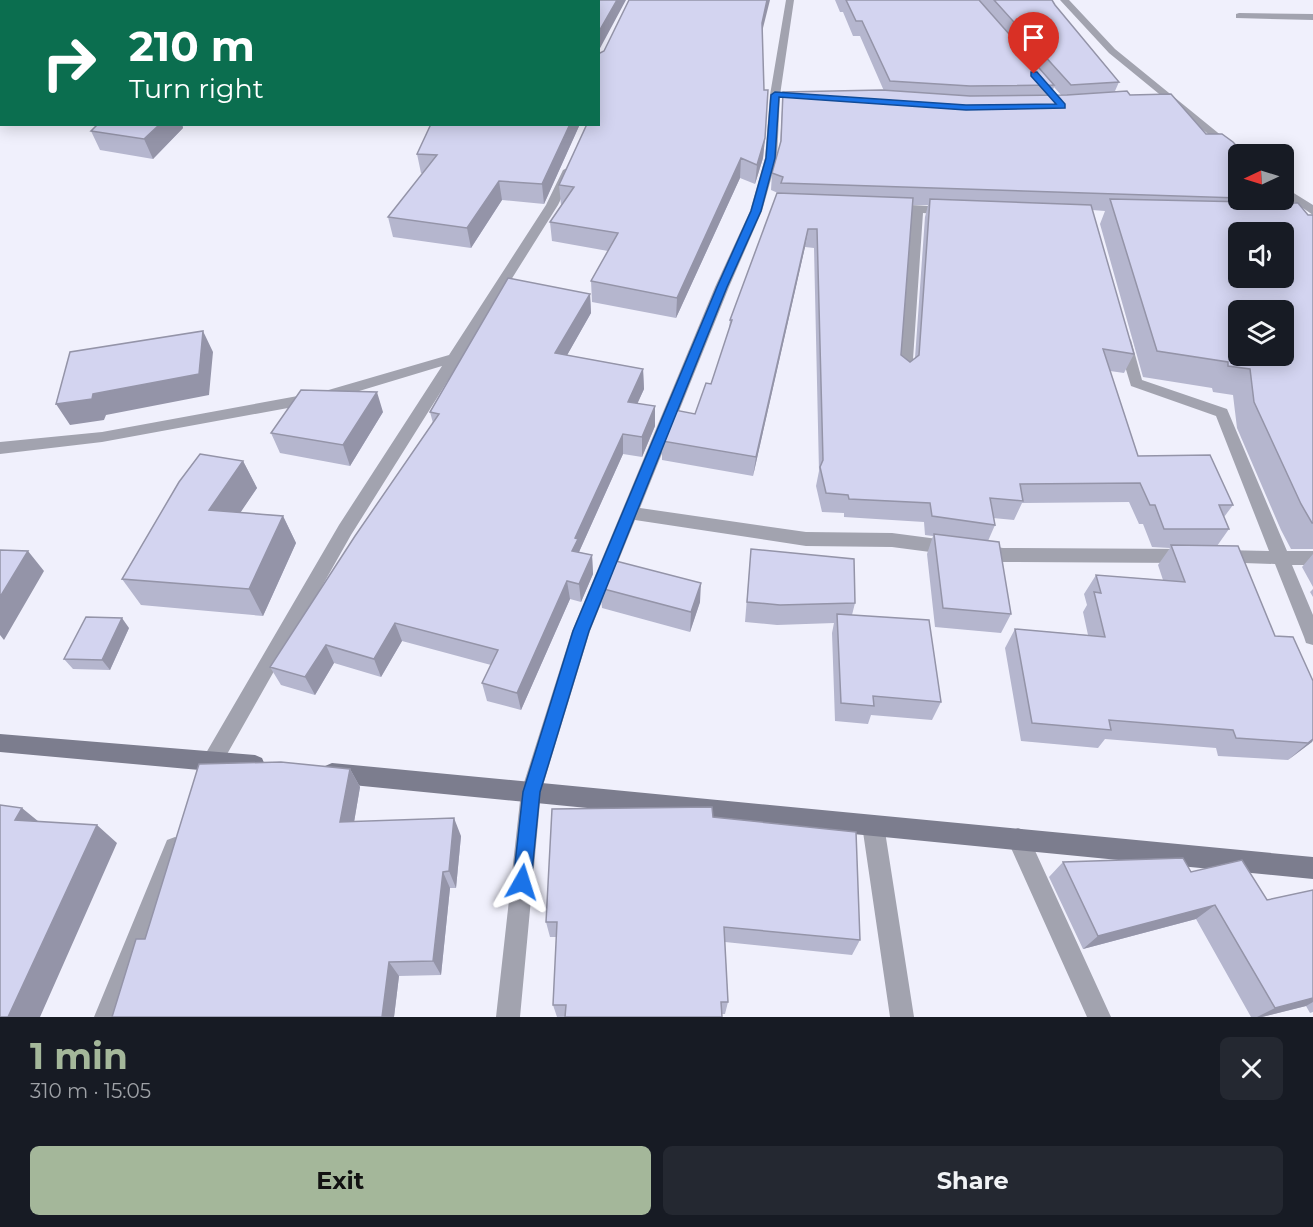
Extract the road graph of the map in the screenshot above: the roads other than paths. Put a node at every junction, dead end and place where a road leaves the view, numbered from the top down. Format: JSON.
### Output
{"nodes":[{"id":1,"x":790,"y":0,"type":"edge"},
{"id":2,"x":1064,"y":0,"type":"edge"},
{"id":3,"x":1239,"y":16,"type":"dead end"},
{"id":4,"x":1313,"y":17,"type":"edge"},
{"id":5,"x":1169,"y":98,"type":"junction"},
{"id":6,"x":1157,"y":99,"type":"edge"},
{"id":7,"x":1228,"y":145,"type":"edge"},
{"id":8,"x":576,"y":156,"type":"edge"},
{"id":9,"x":1294,"y":198,"type":"edge"},
{"id":10,"x":874,"y":208,"type":"edge"},
{"id":11,"x":917,"y":210,"type":"junction"},
{"id":12,"x":963,"y":212,"type":"edge"},
{"id":13,"x":1313,"y":212,"type":"edge"},
{"id":14,"x":1121,"y":328,"type":"edge"},
{"id":15,"x":454,"y":358,"type":"junction"},
{"id":16,"x":905,"y":374,"type":"edge"},
{"id":17,"x":0,"y":448,"type":"edge"},
{"id":18,"x":629,"y":513,"type":"junction"},
{"id":19,"x":1279,"y":557,"type":"junction"},
{"id":20,"x":1313,"y":558,"type":"edge"},
{"id":21,"x":1313,"y":637,"type":"edge"},
{"id":22,"x":0,"y":743,"type":"edge"},
{"id":23,"x":211,"y":761,"type":"junction"},
{"id":24,"x":270,"y":767,"type":"edge"},
{"id":25,"x":318,"y":771,"type":"edge"},
{"id":26,"x":531,"y":792,"type":"junction"},
{"id":27,"x":198,"y":793,"type":"edge"},
{"id":28,"x":184,"y":825,"type":"edge"},
{"id":29,"x":873,"y":825,"type":"junction"},
{"id":30,"x":1018,"y":839,"type":"junction"},
{"id":31,"x":1313,"y":868,"type":"edge"},
{"id":32,"x":106,"y":1017,"type":"edge"},
{"id":33,"x":508,"y":1017,"type":"edge"},
{"id":34,"x":902,"y":1017,"type":"edge"},
{"id":35,"x":1099,"y":1017,"type":"edge"}],
"edges":[{"from":1,"to":18,"type":"street"},
{"from":2,"to":5,"type":"street"},
{"from":3,"to":4,"type":"street"},
{"from":5,"to":6,"type":"street"},
{"from":5,"to":7,"type":"street"},
{"from":8,"to":15,"type":"street"},
{"from":9,"to":13,"type":"street"},
{"from":10,"to":11,"type":"street"},
{"from":11,"to":12,"type":"street"},
{"from":11,"to":16,"type":"street"},
{"from":14,"to":19,"type":"street"},
{"from":15,"to":17,"type":"street"},
{"from":15,"to":23,"type":"street"},
{"from":18,"to":19,"type":"street"},
{"from":18,"to":26,"type":"street"},
{"from":19,"to":20,"type":"street"},
{"from":19,"to":21,"type":"street"},
{"from":22,"to":23,"type":"main road"},
{"from":23,"to":24,"type":"main road"},
{"from":23,"to":27,"type":"street"},
{"from":25,"to":26,"type":"main road"},
{"from":26,"to":29,"type":"main road"},
{"from":26,"to":33,"type":"street"},
{"from":28,"to":32,"type":"street"},
{"from":29,"to":30,"type":"main road"},
{"from":29,"to":34,"type":"street"},
{"from":30,"to":31,"type":"main road"},
{"from":30,"to":35,"type":"street"}]}
